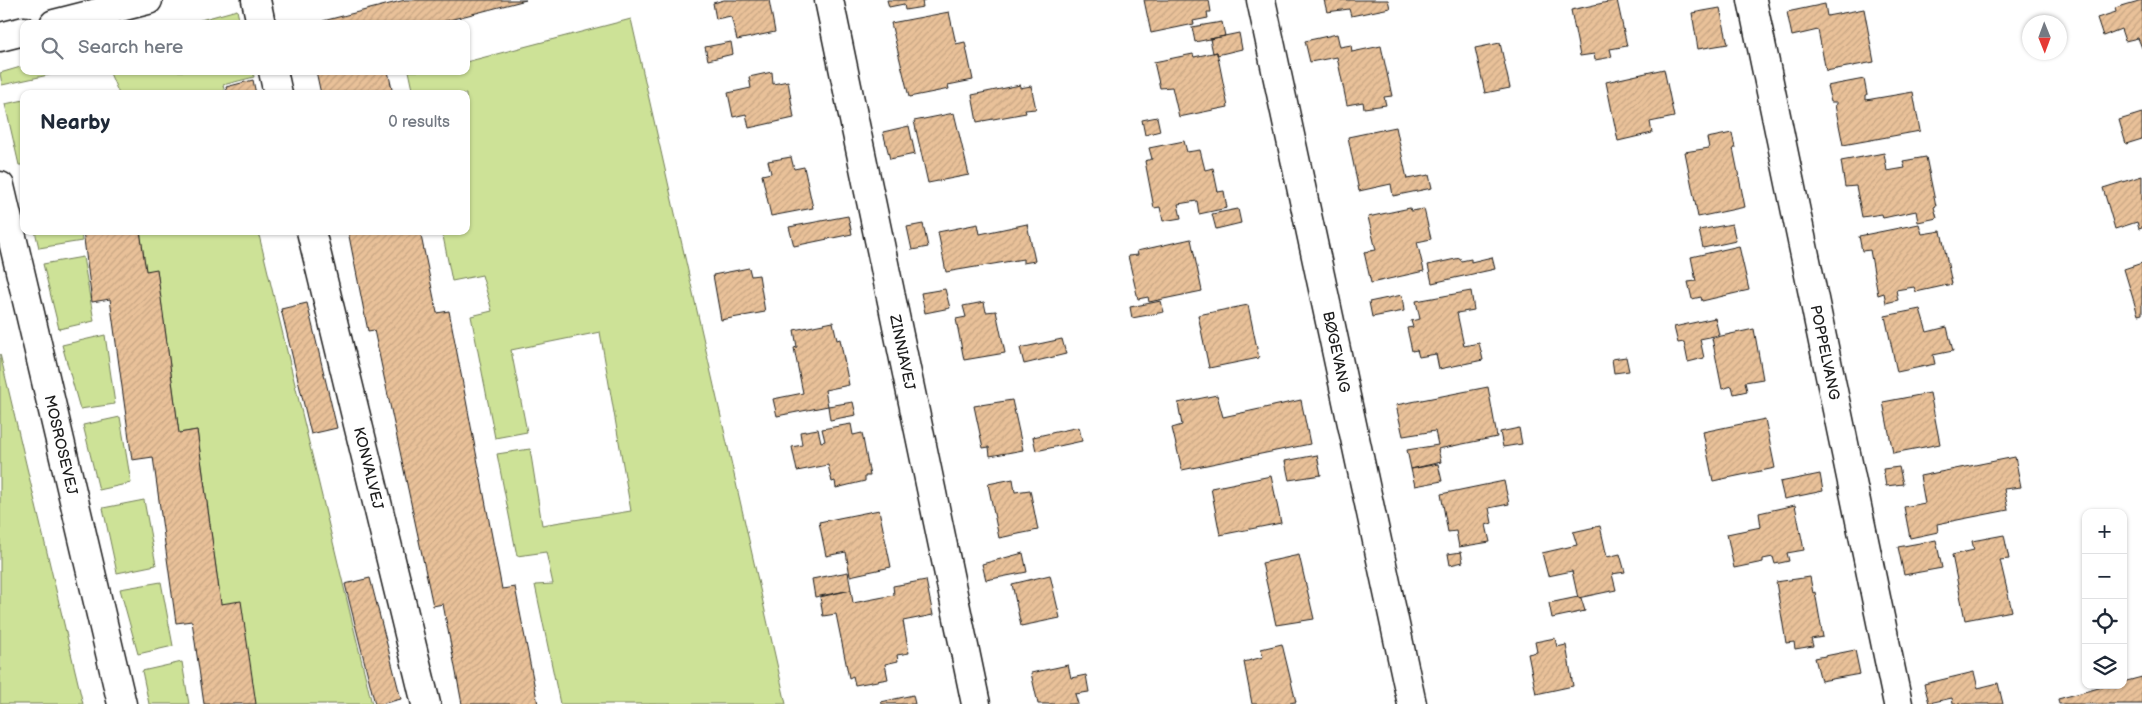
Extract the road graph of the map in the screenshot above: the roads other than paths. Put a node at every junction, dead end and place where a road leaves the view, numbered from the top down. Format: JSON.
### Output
{"nodes":[{"id":1,"x":148,"y":0,"type":"edge"},
{"id":2,"x":256,"y":0,"type":"edge"},
{"id":3,"x":829,"y":0,"type":"edge"},
{"id":4,"x":1261,"y":0,"type":"edge"},
{"id":5,"x":1752,"y":0,"type":"edge"},
{"id":6,"x":70,"y":20,"type":"edge"},
{"id":7,"x":260,"y":20,"type":"edge"},
{"id":8,"x":20,"y":32,"type":"edge"},
{"id":9,"x":0,"y":37,"type":"edge"},
{"id":10,"x":274,"y":75,"type":"edge"},
{"id":11,"x":277,"y":90,"type":"edge"},
{"id":12,"x":0,"y":186,"type":"edge"},
{"id":13,"x":312,"y":235,"type":"edge"},
{"id":14,"x":122,"y":704,"type":"edge"},
{"id":15,"x":426,"y":704,"type":"edge"},
{"id":16,"x":976,"y":704,"type":"edge"},
{"id":17,"x":1412,"y":704,"type":"edge"},
{"id":18,"x":1898,"y":704,"type":"edge"}],
"edges":[{"from":1,"to":6,"type":"street"},
{"from":2,"to":7,"type":"street"},
{"from":3,"to":16,"type":"street","name":"ZINNIAVEJ"},
{"from":4,"to":17,"type":"street","name":"BØGEVANG"},
{"from":5,"to":18,"type":"street","name":"POPPELVANG"},
{"from":8,"to":9,"type":"street"},
{"from":10,"to":11,"type":"street"},
{"from":12,"to":14,"type":"street","name":"MOSROSEVEJ"},
{"from":13,"to":15,"type":"street","name":"KONVALVEJ"}]}
